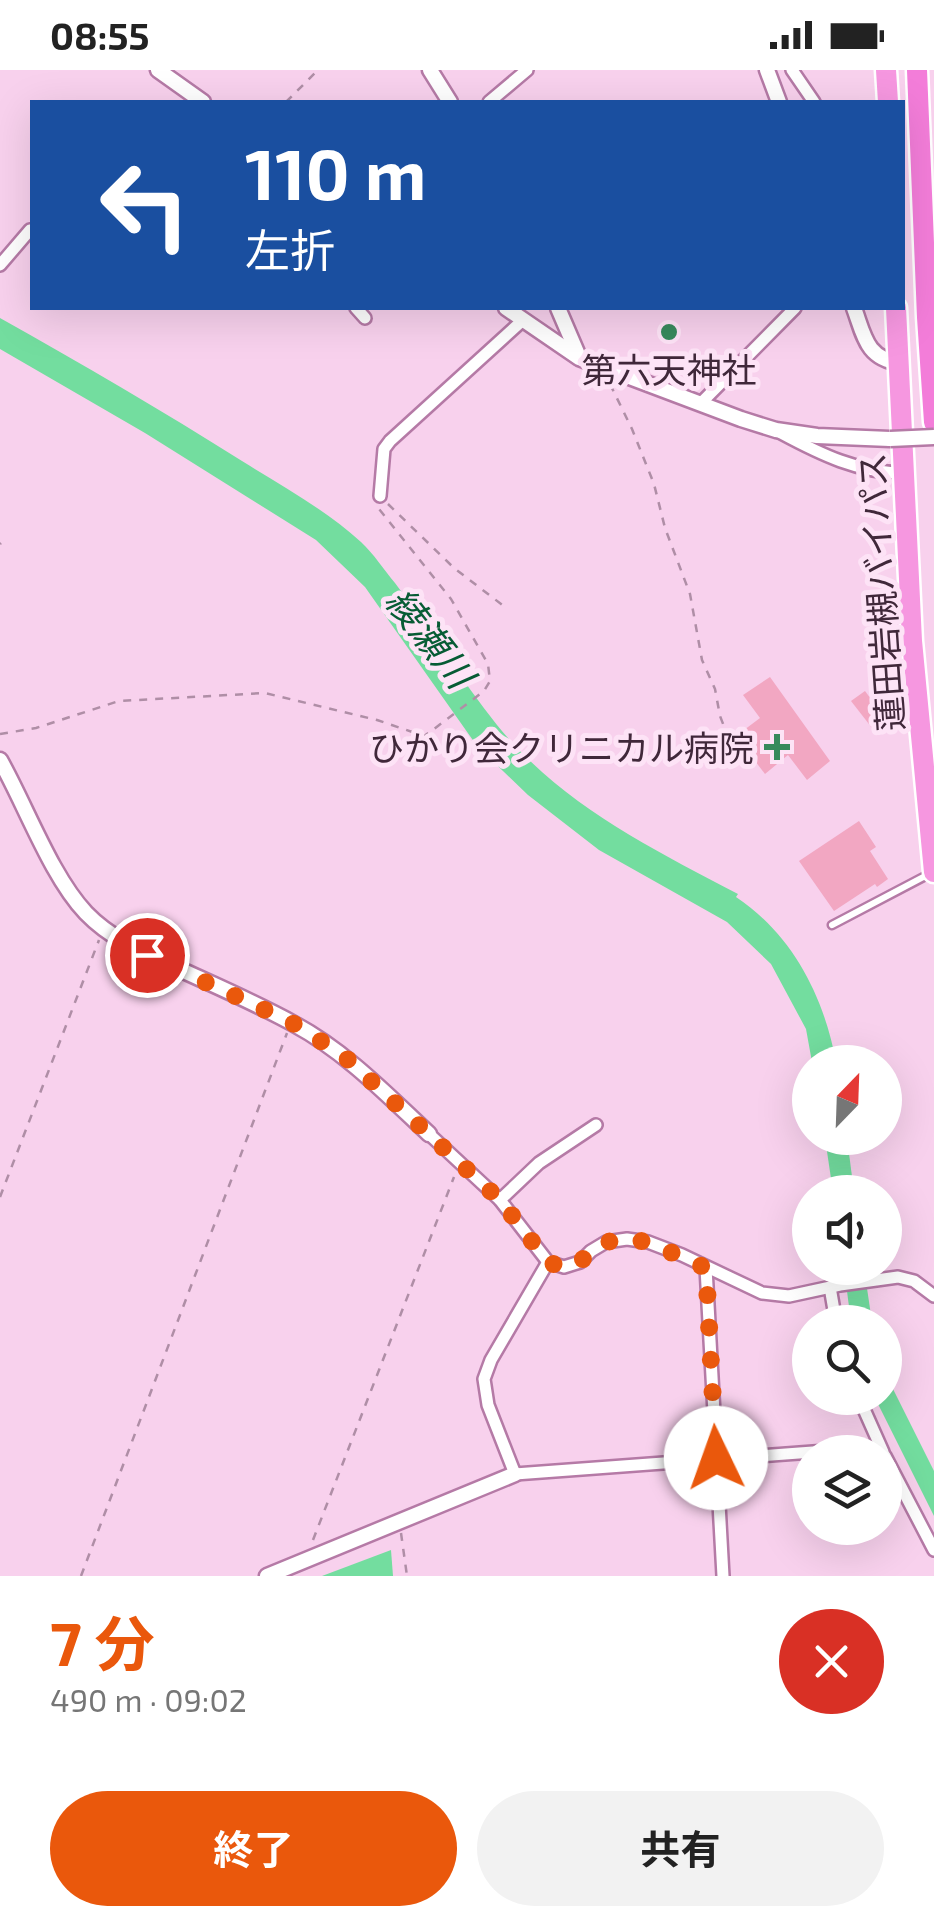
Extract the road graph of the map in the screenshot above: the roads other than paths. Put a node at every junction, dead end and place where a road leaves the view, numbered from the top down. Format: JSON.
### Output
{"nodes":[{"id":1,"x":430,"y":70,"type":"edge"},
{"id":2,"x":527,"y":70,"type":"edge"},
{"id":3,"x":767,"y":70,"type":"edge"},
{"id":4,"x":792,"y":70,"type":"edge"},
{"id":5,"x":886,"y":70,"type":"edge"},
{"id":6,"x":917,"y":70,"type":"edge"},
{"id":7,"x":169,"y":73,"type":"edge"},
{"id":8,"x":201,"y":100,"type":"edge"},
{"id":9,"x":449,"y":100,"type":"edge"},
{"id":10,"x":491,"y":100,"type":"edge"},
{"id":11,"x":778,"y":100,"type":"edge"},
{"id":12,"x":813,"y":100,"type":"edge"},
{"id":13,"x":888,"y":100,"type":"edge"},
{"id":14,"x":30,"y":230,"type":"edge"},
{"id":15,"x":0,"y":265,"type":"edge"},
{"id":16,"x":509,"y":310,"type":"edge"},
{"id":17,"x":559,"y":310,"type":"edge"},
{"id":18,"x":794,"y":310,"type":"edge"},
{"id":19,"x":855,"y":310,"type":"edge"},
{"id":20,"x":896,"y":310,"type":"edge"},
{"id":21,"x":523,"y":320,"type":"junction"},
{"id":22,"x":579,"y":358,"type":"junction"},
{"id":23,"x":900,"y":363,"type":"junction"},
{"id":24,"x":700,"y":403,"type":"junction"},
{"id":25,"x":934,"y":422,"type":"edge"},
{"id":26,"x":776,"y":430,"type":"junction"},
{"id":27,"x":934,"y":437,"type":"edge"},
{"id":28,"x":904,"y":473,"type":"junction"},
{"id":29,"x":380,"y":496,"type":"road end"},
{"id":30,"x":0,"y":760,"type":"edge"},
{"id":31,"x":934,"y":872,"type":"edge"},
{"id":32,"x":832,"y":925,"type":"dead end"},
{"id":33,"x":596,"y":1126,"type":"dead end"},
{"id":34,"x":429,"y":1134,"type":"joint"},
{"id":35,"x":500,"y":1200,"type":"junction"},
{"id":36,"x":548,"y":1262,"type":"junction"},
{"id":37,"x":706,"y":1268,"type":"junction"},
{"id":38,"x":835,"y":1286,"type":"junction"},
{"id":39,"x":934,"y":1296,"type":"edge"},
{"id":40,"x":836,"y":1305,"type":"edge"},
{"id":41,"x":792,"y":1455,"type":"edge"},
{"id":42,"x":716,"y":1458,"type":"junction"},
{"id":43,"x":515,"y":1474,"type":"junction"},
{"id":44,"x":902,"y":1489,"type":"edge"},
{"id":45,"x":934,"y":1550,"type":"edge"},
{"id":46,"x":267,"y":1576,"type":"edge"},
{"id":47,"x":723,"y":1576,"type":"edge"}],
"edges":[{"from":1,"to":9,"type":"street"},
{"from":2,"to":10,"type":"street"},
{"from":3,"to":11,"type":"street"},
{"from":4,"to":12,"type":"street"},
{"from":5,"to":13,"type":"highway"},
{"from":6,"to":25,"type":"highway"},
{"from":7,"to":8,"type":"street"},
{"from":14,"to":15,"type":"street"},
{"from":16,"to":21,"type":"street"},
{"from":17,"to":22,"type":"street"},
{"from":18,"to":24,"type":"street"},
{"from":19,"to":23,"type":"street"},
{"from":20,"to":23,"type":"highway","name":"蓮田岩槻バイパス"},
{"from":21,"to":22,"type":"street"},
{"from":21,"to":29,"type":"street"},
{"from":22,"to":24,"type":"street"},
{"from":23,"to":28,"type":"highway","name":"蓮田岩槻バイパス"},
{"from":24,"to":26,"type":"street"},
{"from":26,"to":27,"type":"street","bridge":true},
{"from":26,"to":28,"type":"street"},
{"from":28,"to":31,"type":"highway","name":"蓮田岩槻バイパス"},
{"from":30,"to":34,"type":"street"},
{"from":31,"to":32,"type":"lane"},
{"from":33,"to":35,"type":"street"},
{"from":34,"to":35,"type":"street"},
{"from":35,"to":36,"type":"street"},
{"from":36,"to":37,"type":"street"},
{"from":36,"to":43,"type":"street"},
{"from":37,"to":38,"type":"street"},
{"from":37,"to":42,"type":"street"},
{"from":38,"to":39,"type":"street"},
{"from":38,"to":40,"type":"street"},
{"from":41,"to":42,"type":"street"},
{"from":42,"to":43,"type":"street"},
{"from":42,"to":47,"type":"street"},
{"from":43,"to":46,"type":"street"},
{"from":44,"to":45,"type":"street"}]}
